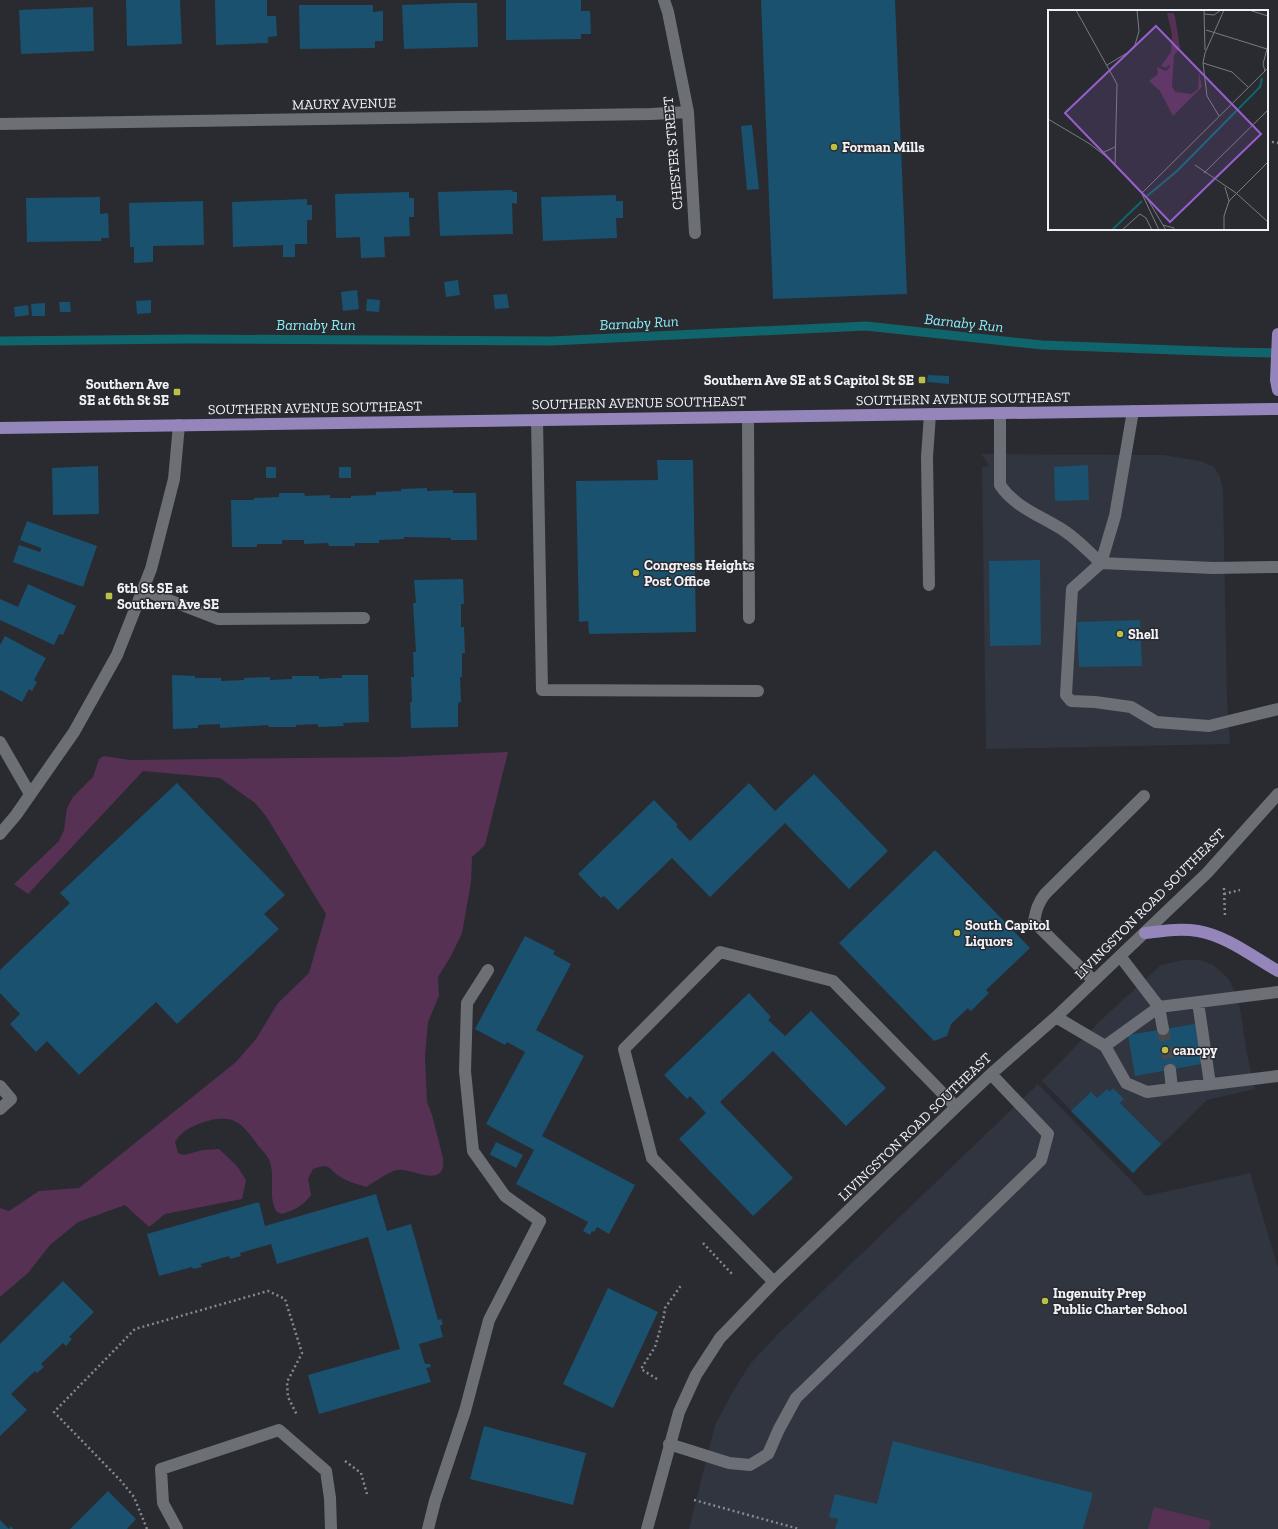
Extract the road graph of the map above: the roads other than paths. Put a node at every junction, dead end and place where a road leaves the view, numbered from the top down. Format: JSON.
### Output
{"nodes":[{"id":1,"x":664,"y":0,"type":"edge"},
{"id":2,"x":688,"y":112,"type":"junction"},
{"id":3,"x":0,"y":124,"type":"edge"},
{"id":4,"x":695,"y":233,"type":"dead end"},
{"id":5,"x":1278,"y":334,"type":"edge"},
{"id":6,"x":1277,"y":385,"type":"edge"},
{"id":7,"x":1278,"y":409,"type":"edge"},
{"id":8,"x":1133,"y":411,"type":"junction"},
{"id":9,"x":1000,"y":413,"type":"junction"},
{"id":10,"x":930,"y":414,"type":"junction"},
{"id":11,"x":748,"y":417,"type":"junction"},
{"id":12,"x":538,"y":420,"type":"junction"},
{"id":13,"x":179,"y":425,"type":"junction"},
{"id":14,"x":0,"y":428,"type":"edge"},
{"id":15,"x":1100,"y":563,"type":"junction"},
{"id":16,"x":1278,"y":567,"type":"edge"},
{"id":17,"x":929,"y":585,"type":"dead end"},
{"id":18,"x":143,"y":590,"type":"junction"},
{"id":19,"x":364,"y":618,"type":"dead end"},
{"id":20,"x":749,"y":618,"type":"dead end"},
{"id":21,"x":758,"y":691,"type":"dead end"},
{"id":22,"x":1278,"y":709,"type":"edge"},
{"id":23,"x":0,"y":742,"type":"edge"},
{"id":24,"x":30,"y":794,"type":"junction"},
{"id":25,"x":1278,"y":794,"type":"edge"},
{"id":26,"x":1144,"y":796,"type":"dead end"},
{"id":27,"x":0,"y":834,"type":"edge"},
{"id":28,"x":1145,"y":933,"type":"junction"},
{"id":29,"x":1120,"y":956,"type":"junction"},
{"id":30,"x":488,"y":970,"type":"dead end"},
{"id":31,"x":1278,"y":971,"type":"edge"},
{"id":32,"x":1094,"y":981,"type":"junction"},
{"id":33,"x":1278,"y":992,"type":"edge"},
{"id":34,"x":1198,"y":1002,"type":"junction"},
{"id":35,"x":1159,"y":1007,"type":"junction"},
{"id":36,"x":1056,"y":1017,"type":"junction"},
{"id":37,"x":1163,"y":1029,"type":"tunnel mouth"},
{"id":38,"x":1105,"y":1046,"type":"junction"},
{"id":39,"x":1170,"y":1070,"type":"tunnel mouth"},
{"id":40,"x":991,"y":1074,"type":"junction"},
{"id":41,"x":1278,"y":1076,"type":"edge"},
{"id":42,"x":1210,"y":1084,"type":"junction"},
{"id":43,"x":0,"y":1086,"type":"edge"},
{"id":44,"x":1172,"y":1089,"type":"junction"},
{"id":45,"x":956,"y":1107,"type":"junction"},
{"id":46,"x":0,"y":1108,"type":"edge"},
{"id":47,"x":774,"y":1282,"type":"junction"},
{"id":48,"x":669,"y":1444,"type":"junction"},
{"id":49,"x":177,"y":1529,"type":"edge"},
{"id":50,"x":331,"y":1529,"type":"edge"},
{"id":51,"x":428,"y":1529,"type":"edge"},
{"id":52,"x":647,"y":1529,"type":"edge"}],
"edges":[{"from":1,"to":2,"type":"street","name":"CHESTER STREET"},
{"from":2,"to":3,"type":"street","name":"MAURY AVENUE"},
{"from":2,"to":4,"type":"street","name":"CHESTER STREET"},
{"from":5,"to":6,"type":"main road"},
{"from":7,"to":8,"type":"main road","name":"SOUTHERN AVENUE SOUTHEAST"},
{"from":8,"to":9,"type":"main road","name":"SOUTHERN AVENUE SOUTHEAST"},
{"from":8,"to":15,"type":"street"},
{"from":9,"to":10,"type":"main road","name":"SOUTHERN AVENUE SOUTHEAST"},
{"from":9,"to":15,"type":"street"},
{"from":10,"to":11,"type":"main road","name":"SOUTHERN AVENUE SOUTHEAST"},
{"from":10,"to":17,"type":"street"},
{"from":11,"to":12,"type":"main road","name":"SOUTHERN AVENUE SOUTHEAST"},
{"from":11,"to":20,"type":"street"},
{"from":12,"to":13,"type":"main road","name":"SOUTHERN AVENUE SOUTHEAST"},
{"from":12,"to":21,"type":"street"},
{"from":13,"to":14,"type":"main road","name":"SOUTHERN AVENUE SOUTHEAST"},
{"from":13,"to":18,"type":"street"},
{"from":15,"to":16,"type":"street"},
{"from":15,"to":22,"type":"street"},
{"from":18,"to":19,"type":"street"},
{"from":18,"to":24,"type":"street"},
{"from":23,"to":24,"type":"street"},
{"from":24,"to":27,"type":"street"},
{"from":25,"to":28,"type":"street","name":"LIVINGSTON ROAD SOUTHEAST"},
{"from":26,"to":32,"type":"street"},
{"from":28,"to":29,"type":"street","name":"LIVINGSTON ROAD SOUTHEAST"},
{"from":28,"to":31,"type":"main road"},
{"from":29,"to":32,"type":"street","name":"LIVINGSTON ROAD SOUTHEAST"},
{"from":29,"to":35,"type":"street"},
{"from":30,"to":51,"type":"street"},
{"from":32,"to":36,"type":"street","name":"LIVINGSTON ROAD SOUTHEAST"},
{"from":33,"to":34,"type":"street"},
{"from":34,"to":35,"type":"street"},
{"from":34,"to":42,"type":"street"},
{"from":35,"to":37,"type":"street"},
{"from":35,"to":38,"type":"street"},
{"from":36,"to":38,"type":"street"},
{"from":36,"to":40,"type":"street","name":"LIVINGSTON ROAD SOUTHEAST"},
{"from":38,"to":44,"type":"street"},
{"from":39,"to":44,"type":"street"},
{"from":40,"to":45,"type":"street","name":"LIVINGSTON ROAD SOUTHEAST"},
{"from":40,"to":48,"type":"street"},
{"from":41,"to":42,"type":"street"},
{"from":42,"to":44,"type":"street"},
{"from":43,"to":46,"type":"street"},
{"from":45,"to":47,"type":"street","name":"LIVINGSTON ROAD SOUTHEAST"},
{"from":45,"to":47,"type":"street"},
{"from":47,"to":48,"type":"street","name":"LIVINGSTON ROAD SOUTHEAST"},
{"from":48,"to":52,"type":"street","name":"LIVINGSTON ROAD SOUTHEAST"},
{"from":49,"to":50,"type":"street"}]}
